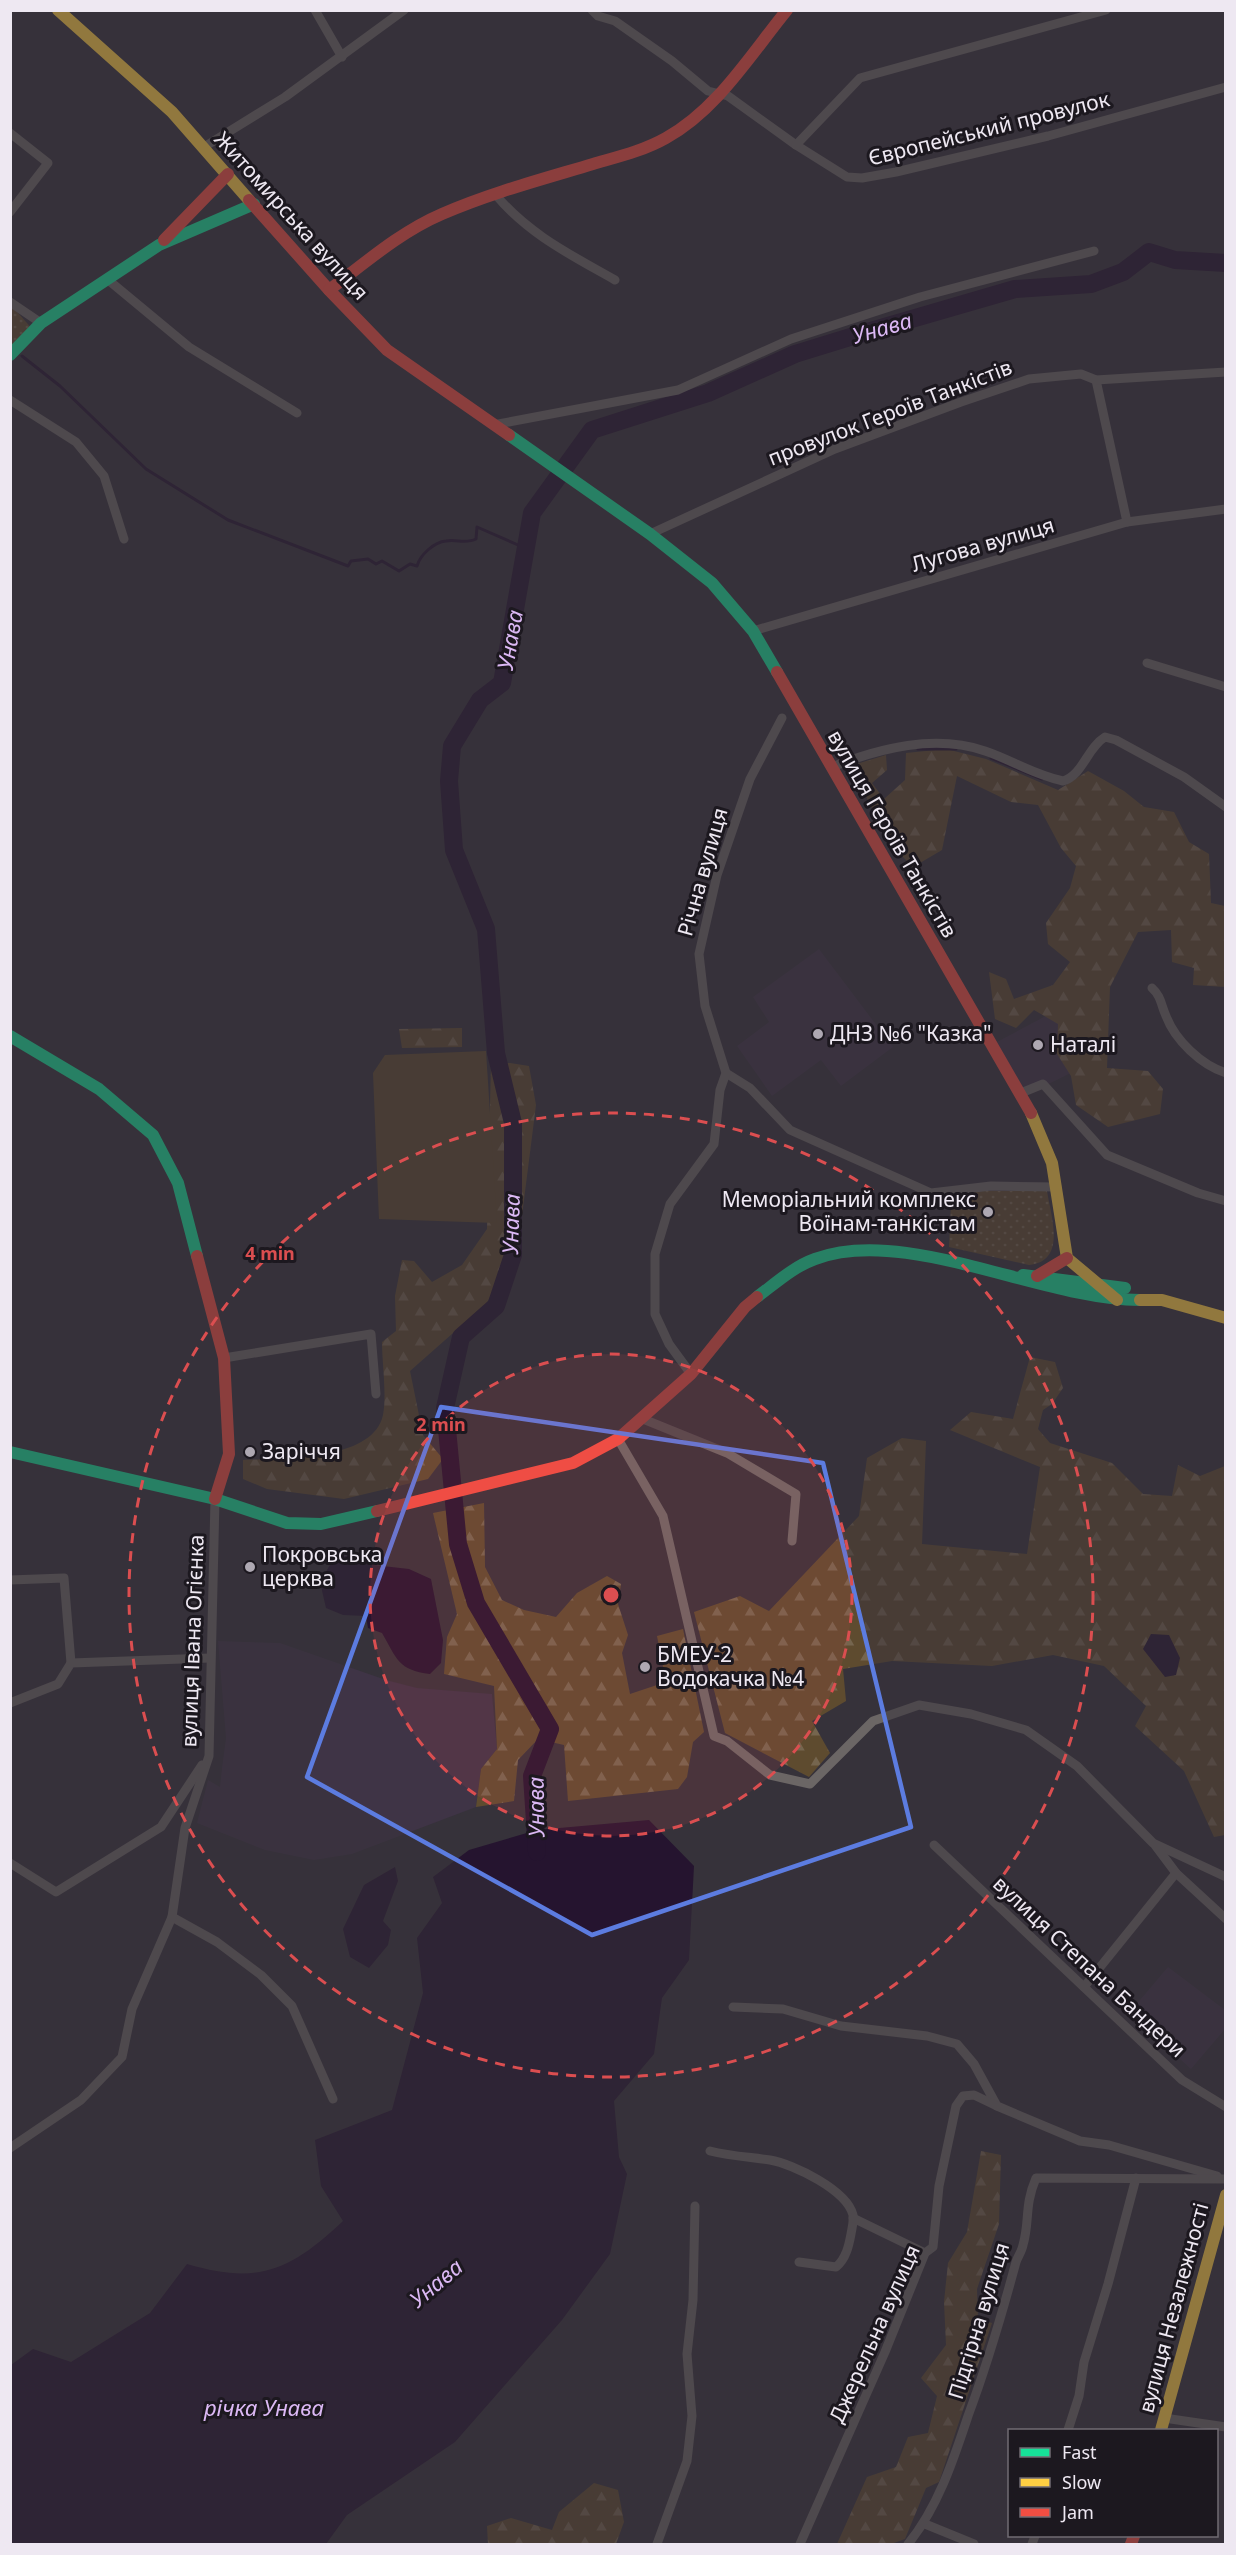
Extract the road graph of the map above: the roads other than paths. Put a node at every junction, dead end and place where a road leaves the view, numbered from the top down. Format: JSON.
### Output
{"nodes":[{"id":1,"x":58,"y":10,"type":"edge"},
{"id":2,"x":315,"y":10,"type":"edge"},
{"id":3,"x":404,"y":10,"type":"edge"},
{"id":4,"x":592,"y":10,"type":"edge"},
{"id":5,"x":787,"y":10,"type":"edge"},
{"id":6,"x":1106,"y":10,"type":"edge"},
{"id":7,"x":342,"y":57,"type":"junction"},
{"id":8,"x":1226,"y":87,"type":"edge"},
{"id":9,"x":719,"y":94,"type":"junction"},
{"id":10,"x":10,"y":133,"type":"edge"},
{"id":11,"x":796,"y":146,"type":"junction"},
{"id":12,"x":204,"y":147,"type":"junction"},
{"id":13,"x":228,"y":174,"type":"junction"},
{"id":14,"x":495,"y":194,"type":"junction"},
{"id":15,"x":254,"y":204,"type":"junction"},
{"id":16,"x":10,"y":212,"type":"edge"},
{"id":17,"x":159,"y":245,"type":"junction"},
{"id":18,"x":1094,"y":251,"type":"dead end"},
{"id":19,"x":107,"y":279,"type":"junction"},
{"id":20,"x":615,"y":279,"type":"dead end"},
{"id":21,"x":329,"y":290,"type":"junction"},
{"id":22,"x":10,"y":302,"type":"edge"},
{"id":23,"x":41,"y":323,"type":"junction"},
{"id":24,"x":10,"y":355,"type":"edge"},
{"id":25,"x":1226,"y":372,"type":"edge"},
{"id":26,"x":1096,"y":380,"type":"junction"},
{"id":27,"x":10,"y":400,"type":"edge"},
{"id":28,"x":297,"y":413,"type":"dead end"},
{"id":29,"x":493,"y":425,"type":"junction"},
{"id":30,"x":603,"y":501,"type":"joint"},
{"id":31,"x":1226,"y":509,"type":"edge"},
{"id":32,"x":1127,"y":522,"type":"junction"},
{"id":33,"x":650,"y":534,"type":"junction"},
{"id":34,"x":124,"y":539,"type":"dead end"},
{"id":35,"x":753,"y":631,"type":"junction"},
{"id":36,"x":1147,"y":663,"type":"dead end"},
{"id":37,"x":1226,"y":687,"type":"edge"},
{"id":38,"x":782,"y":718,"type":"dead end"},
{"id":39,"x":832,"y":767,"type":"junction"},
{"id":40,"x":1226,"y":807,"type":"edge"},
{"id":41,"x":1152,"y":988,"type":"dead end"},
{"id":42,"x":10,"y":1036,"type":"edge"},
{"id":43,"x":726,"y":1073,"type":"junction"},
{"id":44,"x":1226,"y":1073,"type":"edge"},
{"id":45,"x":1021,"y":1094,"type":"junction"},
{"id":46,"x":1057,"y":1187,"type":"junction"},
{"id":47,"x":1226,"y":1201,"type":"edge"},
{"id":48,"x":1066,"y":1241,"type":"junction"},
{"id":49,"x":1067,"y":1258,"type":"junction"},
{"id":50,"x":1007,"y":1276,"type":"junction"},
{"id":51,"x":1037,"y":1276,"type":"junction"},
{"id":52,"x":1097,"y":1281,"type":"junction"},
{"id":53,"x":1117,"y":1300,"type":"junction"},
{"id":54,"x":1162,"y":1300,"type":"junction"},
{"id":55,"x":1226,"y":1318,"type":"edge"},
{"id":56,"x":224,"y":1358,"type":"junction"},
{"id":57,"x":691,"y":1374,"type":"junction"},
{"id":58,"x":376,"y":1394,"type":"dead end"},
{"id":59,"x":643,"y":1419,"type":"junction"},
{"id":60,"x":618,"y":1439,"type":"junction"},
{"id":61,"x":10,"y":1452,"type":"edge"},
{"id":62,"x":215,"y":1499,"type":"junction"},
{"id":63,"x":792,"y":1541,"type":"dead end"},
{"id":64,"x":10,"y":1580,"type":"edge"},
{"id":65,"x":210,"y":1658,"type":"junction"},
{"id":66,"x":71,"y":1663,"type":"junction"},
{"id":67,"x":10,"y":1703,"type":"edge"},
{"id":68,"x":209,"y":1756,"type":"junction"},
{"id":69,"x":1153,"y":1843,"type":"junction"},
{"id":70,"x":934,"y":1845,"type":"dead end"},
{"id":71,"x":10,"y":1863,"type":"edge"},
{"id":72,"x":1176,"y":1873,"type":"junction"},
{"id":73,"x":1226,"y":1877,"type":"edge"},
{"id":74,"x":172,"y":1917,"type":"junction"},
{"id":75,"x":1226,"y":1919,"type":"edge"},
{"id":76,"x":1084,"y":1987,"type":"junction"},
{"id":77,"x":733,"y":2007,"type":"dead end"},
{"id":78,"x":333,"y":2099,"type":"dead end"},
{"id":79,"x":997,"y":2106,"type":"junction"},
{"id":80,"x":1226,"y":2107,"type":"edge"},
{"id":81,"x":10,"y":2148,"type":"edge"},
{"id":82,"x":710,"y":2151,"type":"dead end"},
{"id":83,"x":1136,"y":2178,"type":"junction"},
{"id":84,"x":1226,"y":2179,"type":"edge"},
{"id":85,"x":1226,"y":2195,"type":"edge"},
{"id":86,"x":695,"y":2206,"type":"dead end"},
{"id":87,"x":853,"y":2218,"type":"junction"},
{"id":88,"x":925,"y":2253,"type":"junction"},
{"id":89,"x":799,"y":2262,"type":"dead end"},
{"id":90,"x":1162,"y":2424,"type":"edge"},
{"id":91,"x":1226,"y":2427,"type":"edge"},
{"id":92,"x":1068,"y":2429,"type":"edge"},
{"id":93,"x":925,"y":2524,"type":"junction"},
{"id":94,"x":657,"y":2544,"type":"edge"},
{"id":95,"x":800,"y":2544,"type":"edge"},
{"id":96,"x":909,"y":2544,"type":"edge"},
{"id":97,"x":974,"y":2544,"type":"edge"}],
"edges":[{"from":1,"to":12,"type":"street","name":"Житомирська вулиця"},
{"from":2,"to":7,"type":"street"},
{"from":3,"to":7,"type":"street"},
{"from":4,"to":9,"type":"street","name":"Європейський провулок"},
{"from":5,"to":9,"type":"street"},
{"from":6,"to":11,"type":"street"},
{"from":7,"to":12,"type":"street"},
{"from":8,"to":11,"type":"street","name":"Європейський провулок"},
{"from":9,"to":11,"type":"street","name":"Європейський провулок"},
{"from":9,"to":14,"type":"street"},
{"from":10,"to":16,"type":"street"},
{"from":12,"to":13,"type":"street","name":"Житомирська вулиця"},
{"from":13,"to":15,"type":"street","name":"Житомирська вулиця"},
{"from":13,"to":17,"type":"street"},
{"from":14,"to":20,"type":"street"},
{"from":14,"to":21,"type":"street"},
{"from":15,"to":17,"type":"street"},
{"from":15,"to":21,"type":"street","name":"Житомирська вулиця"},
{"from":17,"to":19,"type":"street"},
{"from":18,"to":29,"type":"street"},
{"from":19,"to":23,"type":"street"},
{"from":19,"to":28,"type":"street"},
{"from":21,"to":29,"type":"street","name":"Житомирська вулиця"},
{"from":22,"to":23,"type":"street"},
{"from":23,"to":24,"type":"street"},
{"from":25,"to":26,"type":"street","name":"провулок Героїв Танкістів"},
{"from":26,"to":32,"type":"street"},
{"from":26,"to":33,"type":"street","name":"провулок Героїв Танкістів"},
{"from":27,"to":34,"type":"street"},
{"from":29,"to":30,"type":"street","name":"Житомирська вулиця"},
{"from":30,"to":33,"type":"street","name":"вулиця Героїв Танкістів"},
{"from":31,"to":32,"type":"street","name":"Лугова вулиця"},
{"from":32,"to":35,"type":"street","name":"Лугова вулиця"},
{"from":33,"to":35,"type":"street","name":"вулиця Героїв Танкістів"},
{"from":35,"to":39,"type":"street","name":"вулиця Героїв Танкістів"},
{"from":36,"to":37,"type":"street"},
{"from":38,"to":43,"type":"street","name":"Річна вулиця"},
{"from":39,"to":40,"type":"street"},
{"from":39,"to":45,"type":"street","name":"вулиця Героїв Танкістів"},
{"from":41,"to":44,"type":"street"},
{"from":42,"to":56,"type":"street"},
{"from":43,"to":46,"type":"street"},
{"from":43,"to":57,"type":"street"},
{"from":45,"to":46,"type":"street","name":"вулиця Героїв Танкістів"},
{"from":45,"to":47,"type":"street"},
{"from":46,"to":48,"type":"street","name":"вулиця Героїв Танкістів"},
{"from":48,"to":49,"type":"street","name":"вулиця Героїв Танкістів"},
{"from":48,"to":52,"type":"street"},
{"from":49,"to":51,"type":"street"},
{"from":49,"to":52,"type":"street"},
{"from":50,"to":51,"type":"street"},
{"from":50,"to":52,"type":"street"},
{"from":50,"to":53,"type":"street"},
{"from":50,"to":57,"type":"street"},
{"from":51,"to":52,"type":"street"},
{"from":52,"to":53,"type":"street"},
{"from":52,"to":54,"type":"street"},
{"from":53,"to":54,"type":"street"},
{"from":54,"to":55,"type":"street"},
{"from":56,"to":58,"type":"street"},
{"from":56,"to":62,"type":"street"},
{"from":57,"to":59,"type":"street"},
{"from":59,"to":60,"type":"street"},
{"from":59,"to":63,"type":"street"},
{"from":60,"to":62,"type":"street"},
{"from":60,"to":69,"type":"street"},
{"from":61,"to":62,"type":"street"},
{"from":62,"to":65,"type":"street","name":"вулиця Івана Огієнка"},
{"from":64,"to":66,"type":"street"},
{"from":65,"to":66,"type":"street"},
{"from":65,"to":68,"type":"street","name":"вулиця Івана Огієнка"},
{"from":66,"to":67,"type":"street"},
{"from":68,"to":71,"type":"street"},
{"from":68,"to":74,"type":"street","name":"вулиця Івана Огієнка"},
{"from":69,"to":72,"type":"street"},
{"from":69,"to":73,"type":"street"},
{"from":70,"to":76,"type":"street","name":"вулиця Степана Бандери"},
{"from":72,"to":75,"type":"street"},
{"from":72,"to":76,"type":"street"},
{"from":74,"to":78,"type":"street"},
{"from":74,"to":81,"type":"street","name":"вулиця Івана Огієнка"},
{"from":76,"to":80,"type":"street","name":"вулиця Степана Бандери"},
{"from":77,"to":79,"type":"street"},
{"from":79,"to":84,"type":"street"},
{"from":79,"to":88,"type":"street","name":"Джерельна вулиця"},
{"from":82,"to":87,"type":"street"},
{"from":83,"to":84,"type":"street","name":"Підгірна вулиця"},
{"from":83,"to":92,"type":"street"},
{"from":83,"to":93,"type":"street","name":"Підгірна вулиця"},
{"from":85,"to":90,"type":"street","name":"вулиця Незалежності"},
{"from":86,"to":94,"type":"street"},
{"from":87,"to":88,"type":"street"},
{"from":87,"to":89,"type":"street"},
{"from":88,"to":95,"type":"street","name":"Джерельна вулиця"},
{"from":90,"to":91,"type":"street"},
{"from":93,"to":96,"type":"street","name":"Підгірна вулиця"},
{"from":93,"to":97,"type":"street"}]}
